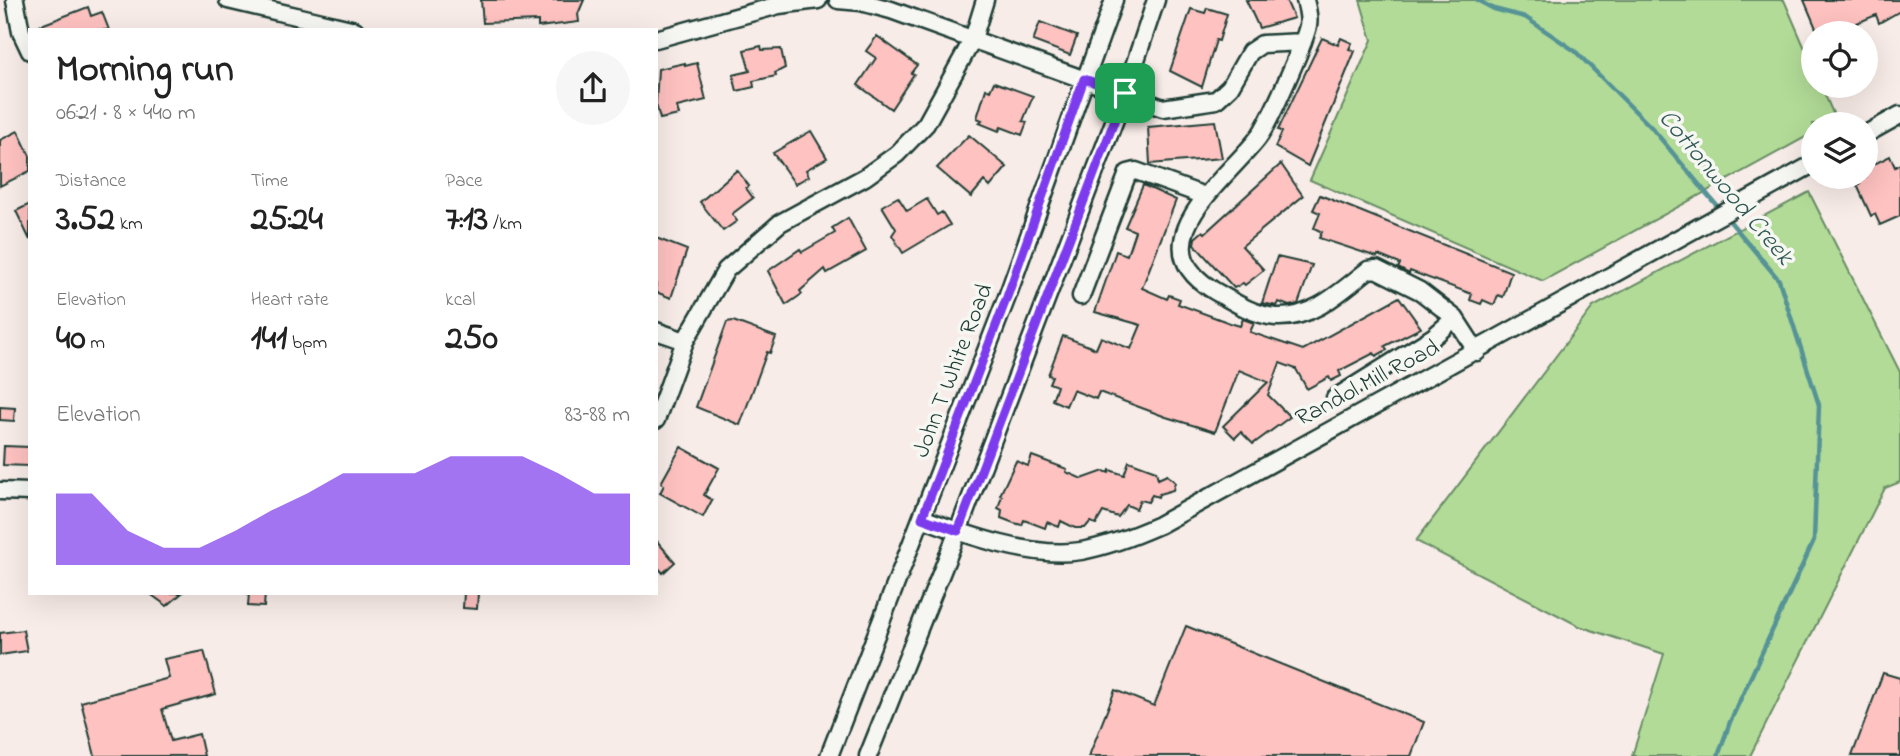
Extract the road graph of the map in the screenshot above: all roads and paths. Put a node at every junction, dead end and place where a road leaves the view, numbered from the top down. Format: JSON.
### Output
{"nodes":[{"id":1,"x":15,"y":0,"type":"edge"},
{"id":2,"x":228,"y":0,"type":"edge"},
{"id":3,"x":818,"y":0,"type":"edge"},
{"id":4,"x":838,"y":0,"type":"edge"},
{"id":5,"x":985,"y":0,"type":"edge"},
{"id":6,"x":1114,"y":0,"type":"edge"},
{"id":7,"x":1156,"y":0,"type":"edge"},
{"id":8,"x":1305,"y":0,"type":"edge"},
{"id":9,"x":347,"y":28,"type":"edge"},
{"id":10,"x":658,"y":38,"type":"edge"},
{"id":11,"x":972,"y":39,"type":"junction"},
{"id":12,"x":1303,"y":43,"type":"junction"},
{"id":13,"x":28,"y":47,"type":"edge"},
{"id":14,"x":1084,"y":79,"type":"junction"},
{"id":15,"x":1125,"y":93,"type":"junction"},
{"id":16,"x":1900,"y":115,"type":"edge"},
{"id":17,"x":1878,"y":127,"type":"edge"},
{"id":18,"x":1801,"y":170,"type":"edge"},
{"id":19,"x":1205,"y":196,"type":"junction"},
{"id":20,"x":1081,"y":296,"type":"dead end"},
{"id":21,"x":1455,"y":318,"type":"junction"},
{"id":22,"x":658,"y":332,"type":"edge"},
{"id":23,"x":685,"y":341,"type":"junction"},
{"id":24,"x":1477,"y":352,"type":"junction"},
{"id":25,"x":1335,"y":398,"type":"dead end"},
{"id":26,"x":658,"y":415,"type":"edge"},
{"id":27,"x":0,"y":491,"type":"edge"},
{"id":28,"x":28,"y":492,"type":"edge"},
{"id":29,"x":922,"y":518,"type":"junction"},
{"id":30,"x":958,"y":531,"type":"junction"},
{"id":31,"x":830,"y":756,"type":"edge"},
{"id":32,"x":868,"y":756,"type":"edge"}],
"edges":[{"from":1,"to":13,"type":"street"},
{"from":2,"to":9,"type":"street"},
{"from":3,"to":10,"type":"street"},
{"from":4,"to":11,"type":"street"},
{"from":5,"to":11,"type":"street"},
{"from":6,"to":14,"type":"street","name":"John T White Road"},
{"from":7,"to":15,"type":"street"},
{"from":8,"to":12,"type":"street"},
{"from":11,"to":14,"type":"street"},
{"from":11,"to":23,"type":"street"},
{"from":12,"to":15,"type":"street"},
{"from":12,"to":19,"type":"street"},
{"from":14,"to":15,"type":"street"},
{"from":14,"to":29,"type":"street","name":"John T White Road"},
{"from":15,"to":30,"type":"street"},
{"from":16,"to":17,"type":"street"},
{"from":18,"to":24,"type":"street","name":"Randol Mill Road"},
{"from":19,"to":20,"type":"street"},
{"from":19,"to":21,"type":"street"},
{"from":21,"to":24,"type":"street"},
{"from":21,"to":25,"type":"street"},
{"from":22,"to":23,"type":"street"},
{"from":23,"to":26,"type":"street"},
{"from":24,"to":30,"type":"street","name":"Randol Mill Road"},
{"from":27,"to":28,"type":"street"},
{"from":29,"to":30,"type":"street","name":"Randol Mill Road"},
{"from":29,"to":31,"type":"street","name":"John T White Road"},
{"from":30,"to":32,"type":"street"}]}
